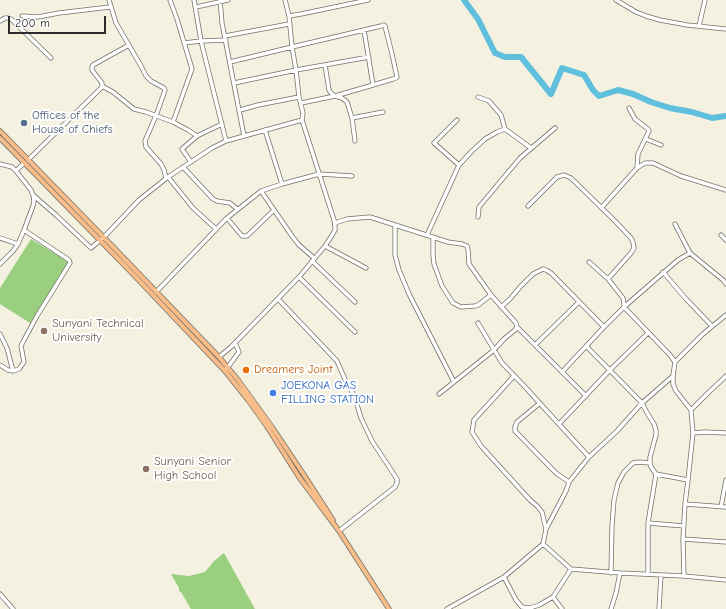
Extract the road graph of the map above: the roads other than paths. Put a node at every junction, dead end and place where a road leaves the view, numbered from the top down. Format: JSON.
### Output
{"nodes":[{"id":1,"x":109,"y":0,"type":"edge"},
{"id":2,"x":170,"y":0,"type":"edge"},
{"id":3,"x":194,"y":0,"type":"edge"},
{"id":4,"x":228,"y":0,"type":"edge"},
{"id":5,"x":285,"y":0,"type":"edge"},
{"id":6,"x":368,"y":0,"type":"edge"},
{"id":7,"x":616,"y":0,"type":"edge"},
{"id":8,"x":705,"y":0,"type":"edge"},
{"id":9,"x":220,"y":1,"type":"edge"},
{"id":10,"x":110,"y":7,"type":"junction"},
{"id":11,"x":196,"y":7,"type":"junction"},
{"id":12,"x":22,"y":16,"type":"dead end"},
{"id":13,"x":289,"y":16,"type":"junction"},
{"id":14,"x":0,"y":21,"type":"edge"},
{"id":15,"x":289,"y":24,"type":"junction"},
{"id":16,"x":699,"y":26,"type":"junction"},
{"id":17,"x":726,"y":29,"type":"edge"},
{"id":18,"x":364,"y":30,"type":"junction"},
{"id":19,"x":225,"y":36,"type":"junction"},
{"id":20,"x":226,"y":40,"type":"junction"},
{"id":21,"x":201,"y":41,"type":"junction"},
{"id":22,"x":184,"y":43,"type":"junction"},
{"id":23,"x":129,"y":44,"type":"junction"},
{"id":24,"x":292,"y":47,"type":"junction"},
{"id":25,"x":369,"y":57,"type":"junction"},
{"id":26,"x":51,"y":58,"type":"dead end"},
{"id":27,"x":230,"y":62,"type":"junction"},
{"id":28,"x":325,"y":65,"type":"junction"},
{"id":29,"x":296,"y":70,"type":"junction"},
{"id":30,"x":234,"y":83,"type":"junction"},
{"id":31,"x":373,"y":85,"type":"junction"},
{"id":32,"x":102,"y":86,"type":"junction"},
{"id":33,"x":334,"y":96,"type":"junction"},
{"id":34,"x":299,"y":97,"type":"junction"},
{"id":35,"x":478,"y":97,"type":"dead end"},
{"id":36,"x":301,"y":103,"type":"junction"},
{"id":37,"x":629,"y":108,"type":"dead end"},
{"id":38,"x":240,"y":110,"type":"junction"},
{"id":39,"x":383,"y":112,"type":"dead end"},
{"id":40,"x":156,"y":116,"type":"junction"},
{"id":41,"x":352,"y":118,"type":"junction"},
{"id":42,"x":302,"y":120,"type":"junction"},
{"id":43,"x":456,"y":120,"type":"dead end"},
{"id":44,"x":173,"y":122,"type":"junction"},
{"id":45,"x":222,"y":124,"type":"junction"},
{"id":46,"x":505,"y":128,"type":"junction"},
{"id":47,"x":555,"y":128,"type":"dead end"},
{"id":48,"x":265,"y":130,"type":"junction"},
{"id":49,"x":0,"y":131,"type":"edge"},
{"id":50,"x":197,"y":136,"type":"junction"},
{"id":51,"x":244,"y":136,"type":"junction"},
{"id":52,"x":0,"y":138,"type":"edge"},
{"id":53,"x":646,"y":138,"type":"junction"},
{"id":54,"x":226,"y":141,"type":"junction"},
{"id":55,"x":355,"y":141,"type":"dead end"},
{"id":56,"x":661,"y":144,"type":"dead end"},
{"id":57,"x":531,"y":148,"type":"junction"},
{"id":58,"x":26,"y":162,"type":"junction"},
{"id":59,"x":191,"y":162,"type":"junction"},
{"id":60,"x":0,"y":164,"type":"edge"},
{"id":61,"x":459,"y":165,"type":"junction"},
{"id":62,"x":183,"y":167,"type":"junction"},
{"id":63,"x":637,"y":168,"type":"junction"},
{"id":64,"x":16,"y":171,"type":"junction"},
{"id":65,"x":319,"y":174,"type":"junction"},
{"id":66,"x":352,"y":176,"type":"dead end"},
{"id":67,"x":167,"y":177,"type":"junction"},
{"id":68,"x":282,"y":184,"type":"junction"},
{"id":69,"x":726,"y":190,"type":"edge"},
{"id":70,"x":261,"y":191,"type":"junction"},
{"id":71,"x":33,"y":195,"type":"junction"},
{"id":72,"x":528,"y":206,"type":"dead end"},
{"id":73,"x":602,"y":207,"type":"junction"},
{"id":74,"x":237,"y":209,"type":"junction"},
{"id":75,"x":274,"y":210,"type":"junction"},
{"id":76,"x":478,"y":216,"type":"dead end"},
{"id":77,"x":227,"y":218,"type":"junction"},
{"id":78,"x":335,"y":223,"type":"junction"},
{"id":79,"x":674,"y":224,"type":"dead end"},
{"id":80,"x":395,"y":226,"type":"junction"},
{"id":81,"x":216,"y":229,"type":"junction"},
{"id":82,"x":24,"y":230,"type":"junction"},
{"id":83,"x":427,"y":235,"type":"junction"},
{"id":84,"x":721,"y":235,"type":"dead end"},
{"id":85,"x":434,"y":237,"type":"junction"},
{"id":86,"x":0,"y":238,"type":"edge"},
{"id":87,"x":104,"y":238,"type":"junction"},
{"id":88,"x":726,"y":240,"type":"edge"},
{"id":89,"x":100,"y":241,"type":"junction"},
{"id":90,"x":18,"y":244,"type":"junction"},
{"id":91,"x":325,"y":246,"type":"junction"},
{"id":92,"x":690,"y":253,"type":"junction"},
{"id":93,"x":313,"y":260,"type":"junction"},
{"id":94,"x":589,"y":262,"type":"dead end"},
{"id":95,"x":0,"y":264,"type":"edge"},
{"id":96,"x":366,"y":268,"type":"dead end"},
{"id":97,"x":663,"y":272,"type":"junction"},
{"id":98,"x":299,"y":277,"type":"junction"},
{"id":99,"x":608,"y":279,"type":"junction"},
{"id":100,"x":726,"y":284,"type":"edge"},
{"id":101,"x":156,"y":292,"type":"junction"},
{"id":102,"x":491,"y":295,"type":"junction"},
{"id":103,"x":278,"y":299,"type":"junction"},
{"id":104,"x":355,"y":302,"type":"dead end"},
{"id":105,"x":579,"y":302,"type":"junction"},
{"id":106,"x":501,"y":307,"type":"junction"},
{"id":107,"x":624,"y":308,"type":"junction"},
{"id":108,"x":726,"y":315,"type":"edge"},
{"id":109,"x":478,"y":323,"type":"dead end"},
{"id":110,"x":712,"y":326,"type":"junction"},
{"id":111,"x":516,"y":327,"type":"junction"},
{"id":112,"x":604,"y":327,"type":"junction"},
{"id":113,"x":356,"y":332,"type":"dead end"},
{"id":114,"x":648,"y":333,"type":"junction"},
{"id":115,"x":0,"y":334,"type":"edge"},
{"id":116,"x":235,"y":343,"type":"junction"},
{"id":117,"x":535,"y":345,"type":"junction"},
{"id":118,"x":586,"y":346,"type":"junction"},
{"id":119,"x":494,"y":350,"type":"junction"},
{"id":120,"x":219,"y":357,"type":"junction"},
{"id":121,"x":675,"y":362,"type":"junction"},
{"id":122,"x":0,"y":365,"type":"edge"},
{"id":123,"x":226,"y":369,"type":"junction"},
{"id":124,"x":13,"y":370,"type":"junction"},
{"id":125,"x":610,"y":370,"type":"junction"},
{"id":126,"x":562,"y":372,"type":"junction"},
{"id":127,"x":514,"y":376,"type":"junction"},
{"id":128,"x":673,"y":376,"type":"junction"},
{"id":129,"x":726,"y":376,"type":"edge"},
{"id":130,"x":454,"y":382,"type":"junction"},
{"id":131,"x":439,"y":394,"type":"dead end"},
{"id":132,"x":586,"y":396,"type":"junction"},
{"id":133,"x":540,"y":403,"type":"junction"},
{"id":134,"x":642,"y":403,"type":"junction"},
{"id":135,"x":691,"y":410,"type":"junction"},
{"id":136,"x":559,"y":424,"type":"junction"},
{"id":137,"x":726,"y":432,"type":"edge"},
{"id":138,"x":693,"y":433,"type":"junction"},
{"id":139,"x":589,"y":457,"type":"junction"},
{"id":140,"x":650,"y":463,"type":"junction"},
{"id":141,"x":656,"y":474,"type":"junction"},
{"id":142,"x":688,"y":480,"type":"junction"},
{"id":143,"x":726,"y":480,"type":"edge"},
{"id":144,"x":569,"y":482,"type":"junction"},
{"id":145,"x":685,"y":504,"type":"junction"},
{"id":146,"x":721,"y":507,"type":"junction"},
{"id":147,"x":726,"y":507,"type":"edge"},
{"id":148,"x":648,"y":523,"type":"junction"},
{"id":149,"x":684,"y":526,"type":"junction"},
{"id":150,"x":546,"y":529,"type":"junction"},
{"id":151,"x":339,"y":531,"type":"junction"},
{"id":152,"x":683,"y":539,"type":"junction"},
{"id":153,"x":726,"y":542,"type":"edge"},
{"id":154,"x":542,"y":544,"type":"junction"},
{"id":155,"x":571,"y":569,"type":"junction"},
{"id":156,"x":612,"y":573,"type":"junction"},
{"id":157,"x":620,"y":573,"type":"junction"},
{"id":158,"x":648,"y":574,"type":"junction"},
{"id":159,"x":661,"y":575,"type":"junction"},
{"id":160,"x":684,"y":576,"type":"junction"},
{"id":161,"x":504,"y":577,"type":"junction"},
{"id":162,"x":726,"y":580,"type":"edge"},
{"id":163,"x":0,"y":594,"type":"edge"},
{"id":164,"x":553,"y":597,"type":"junction"},
{"id":165,"x":13,"y":609,"type":"edge"},
{"id":166,"x":389,"y":609,"type":"edge"},
{"id":167,"x":447,"y":609,"type":"edge"},
{"id":168,"x":562,"y":609,"type":"edge"},
{"id":169,"x":610,"y":609,"type":"edge"},
{"id":170,"x":659,"y":609,"type":"edge"}],
"edges":[{"from":1,"to":10,"type":"street"},
{"from":2,"to":22,"type":"street"},
{"from":3,"to":11,"type":"street"},
{"from":4,"to":9,"type":"street"},
{"from":5,"to":13,"type":"street"},
{"from":6,"to":13,"type":"street"},
{"from":7,"to":16,"type":"street"},
{"from":8,"to":16,"type":"street"},
{"from":9,"to":11,"type":"street"},
{"from":9,"to":19,"type":"street"},
{"from":10,"to":12,"type":"street"},
{"from":10,"to":23,"type":"street"},
{"from":11,"to":21,"type":"street"},
{"from":13,"to":15,"type":"street"},
{"from":14,"to":26,"type":"street"},
{"from":15,"to":19,"type":"street"},
{"from":15,"to":24,"type":"street"},
{"from":16,"to":17,"type":"street"},
{"from":18,"to":24,"type":"street"},
{"from":18,"to":25,"type":"street"},
{"from":18,"to":31,"type":"street"},
{"from":19,"to":20,"type":"street"},
{"from":20,"to":21,"type":"street"},
{"from":20,"to":27,"type":"street"},
{"from":21,"to":22,"type":"street"},
{"from":21,"to":45,"type":"street"},
{"from":22,"to":44,"type":"street"},
{"from":23,"to":32,"type":"street"},
{"from":23,"to":40,"type":"street"},
{"from":24,"to":27,"type":"street"},
{"from":24,"to":29,"type":"street"},
{"from":25,"to":28,"type":"street"},
{"from":25,"to":31,"type":"street"},
{"from":27,"to":30,"type":"street"},
{"from":28,"to":29,"type":"street"},
{"from":28,"to":33,"type":"street"},
{"from":29,"to":30,"type":"street"},
{"from":29,"to":34,"type":"street"},
{"from":30,"to":38,"type":"street"},
{"from":31,"to":33,"type":"street"},
{"from":32,"to":40,"type":"street"},
{"from":32,"to":58,"type":"street"},
{"from":33,"to":36,"type":"street"},
{"from":33,"to":41,"type":"street"},
{"from":34,"to":36,"type":"street"},
{"from":34,"to":38,"type":"street"},
{"from":35,"to":46,"type":"street"},
{"from":36,"to":42,"type":"street"},
{"from":37,"to":53,"type":"street"},
{"from":38,"to":51,"type":"street"},
{"from":39,"to":41,"type":"street"},
{"from":40,"to":44,"type":"street"},
{"from":40,"to":67,"type":"street"},
{"from":41,"to":55,"type":"street"},
{"from":42,"to":48,"type":"street"},
{"from":42,"to":65,"type":"street"},
{"from":43,"to":61,"type":"street"},
{"from":44,"to":50,"type":"street"},
{"from":45,"to":50,"type":"street"},
{"from":45,"to":54,"type":"street"},
{"from":46,"to":57,"type":"street"},
{"from":46,"to":61,"type":"street"},
{"from":47,"to":57,"type":"street"},
{"from":48,"to":51,"type":"street"},
{"from":48,"to":68,"type":"street"},
{"from":49,"to":58,"type":"main road"},
{"from":50,"to":59,"type":"street"},
{"from":51,"to":54,"type":"street"},
{"from":52,"to":58,"type":"main road"},
{"from":53,"to":56,"type":"street"},
{"from":53,"to":63,"type":"street"},
{"from":54,"to":59,"type":"street"},
{"from":57,"to":76,"type":"street"},
{"from":58,"to":64,"type":"street"},
{"from":58,"to":87,"type":"main road"},
{"from":58,"to":89,"type":"main road"},
{"from":59,"to":62,"type":"street"},
{"from":60,"to":64,"type":"street"},
{"from":61,"to":83,"type":"street"},
{"from":62,"to":67,"type":"street"},
{"from":62,"to":74,"type":"street"},
{"from":63,"to":69,"type":"street"},
{"from":63,"to":73,"type":"street"},
{"from":64,"to":71,"type":"street"},
{"from":65,"to":66,"type":"street"},
{"from":65,"to":68,"type":"street"},
{"from":65,"to":78,"type":"street"},
{"from":67,"to":81,"type":"street"},
{"from":67,"to":87,"type":"street"},
{"from":68,"to":70,"type":"street"},
{"from":70,"to":74,"type":"street"},
{"from":70,"to":75,"type":"street"},
{"from":71,"to":82,"type":"street"},
{"from":71,"to":89,"type":"street"},
{"from":72,"to":73,"type":"street"},
{"from":73,"to":99,"type":"street"},
{"from":74,"to":77,"type":"street"},
{"from":75,"to":77,"type":"street"},
{"from":75,"to":93,"type":"street"},
{"from":77,"to":81,"type":"street"},
{"from":78,"to":80,"type":"street"},
{"from":78,"to":91,"type":"street"},
{"from":79,"to":92,"type":"street"},
{"from":80,"to":83,"type":"street"},
{"from":80,"to":130,"type":"street"},
{"from":81,"to":101,"type":"street"},
{"from":82,"to":90,"type":"street"},
{"from":82,"to":124,"type":"street"},
{"from":83,"to":85,"type":"street"},
{"from":84,"to":88,"type":"street"},
{"from":85,"to":102,"type":"street"},
{"from":85,"to":102,"type":"street"},
{"from":86,"to":90,"type":"street"},
{"from":87,"to":89,"type":"street"},
{"from":87,"to":101,"type":"main road"},
{"from":89,"to":123,"type":"main road"},
{"from":90,"to":95,"type":"street"},
{"from":91,"to":93,"type":"street"},
{"from":91,"to":96,"type":"street"},
{"from":92,"to":97,"type":"street"},
{"from":92,"to":100,"type":"street"},
{"from":93,"to":98,"type":"street"},
{"from":93,"to":104,"type":"street"},
{"from":94,"to":99,"type":"street"},
{"from":97,"to":107,"type":"street"},
{"from":97,"to":110,"type":"street"},
{"from":98,"to":103,"type":"street"},
{"from":98,"to":113,"type":"street"},
{"from":99,"to":107,"type":"street"},
{"from":101,"to":120,"type":"main road"},
{"from":102,"to":106,"type":"street"},
{"from":103,"to":116,"type":"street"},
{"from":103,"to":151,"type":"street"},
{"from":105,"to":106,"type":"street"},
{"from":105,"to":112,"type":"street"},
{"from":105,"to":117,"type":"street"},
{"from":106,"to":111,"type":"street"},
{"from":107,"to":112,"type":"street"},
{"from":107,"to":114,"type":"street"},
{"from":108,"to":110,"type":"street"},
{"from":109,"to":119,"type":"street"},
{"from":110,"to":121,"type":"street"},
{"from":111,"to":117,"type":"street"},
{"from":111,"to":119,"type":"street"},
{"from":112,"to":118,"type":"street"},
{"from":114,"to":121,"type":"street"},
{"from":114,"to":125,"type":"street"},
{"from":115,"to":124,"type":"street"},
{"from":116,"to":120,"type":"street"},
{"from":116,"to":123,"type":"street"},
{"from":117,"to":126,"type":"street"},
{"from":118,"to":125,"type":"street"},
{"from":118,"to":126,"type":"street"},
{"from":119,"to":127,"type":"street"},
{"from":119,"to":130,"type":"street"},
{"from":120,"to":123,"type":"main road"},
{"from":121,"to":128,"type":"street"},
{"from":122,"to":124,"type":"street"},
{"from":123,"to":151,"type":"main road"},
{"from":125,"to":132,"type":"street"},
{"from":125,"to":134,"type":"street"},
{"from":126,"to":132,"type":"street"},
{"from":127,"to":133,"type":"street"},
{"from":127,"to":150,"type":"street"},
{"from":128,"to":134,"type":"street"},
{"from":128,"to":135,"type":"street"},
{"from":129,"to":135,"type":"street"},
{"from":130,"to":131,"type":"street"},
{"from":132,"to":136,"type":"street"},
{"from":133,"to":136,"type":"street"},
{"from":133,"to":144,"type":"street"},
{"from":134,"to":139,"type":"street"},
{"from":134,"to":140,"type":"street"},
{"from":135,"to":138,"type":"street"},
{"from":136,"to":139,"type":"street"},
{"from":137,"to":138,"type":"street"},
{"from":138,"to":142,"type":"street"},
{"from":139,"to":144,"type":"street"},
{"from":140,"to":141,"type":"street"},
{"from":140,"to":156,"type":"street"},
{"from":141,"to":142,"type":"street"},
{"from":141,"to":148,"type":"street"},
{"from":142,"to":145,"type":"street"},
{"from":143,"to":146,"type":"street"},
{"from":144,"to":150,"type":"street"},
{"from":145,"to":146,"type":"street"},
{"from":145,"to":149,"type":"street"},
{"from":146,"to":147,"type":"street"},
{"from":148,"to":149,"type":"street"},
{"from":148,"to":158,"type":"street"},
{"from":149,"to":152,"type":"street"},
{"from":150,"to":154,"type":"street"},
{"from":151,"to":166,"type":"main road"},
{"from":152,"to":153,"type":"street"},
{"from":152,"to":160,"type":"street"},
{"from":154,"to":155,"type":"street"},
{"from":154,"to":161,"type":"street"},
{"from":155,"to":156,"type":"street"},
{"from":155,"to":164,"type":"street"},
{"from":156,"to":157,"type":"street"},
{"from":157,"to":158,"type":"street"},
{"from":157,"to":169,"type":"street"},
{"from":158,"to":159,"type":"street"},
{"from":159,"to":160,"type":"street"},
{"from":159,"to":170,"type":"street"},
{"from":160,"to":162,"type":"street"},
{"from":161,"to":164,"type":"street"},
{"from":161,"to":167,"type":"street"},
{"from":163,"to":165,"type":"street"},
{"from":164,"to":168,"type":"street"}]}
